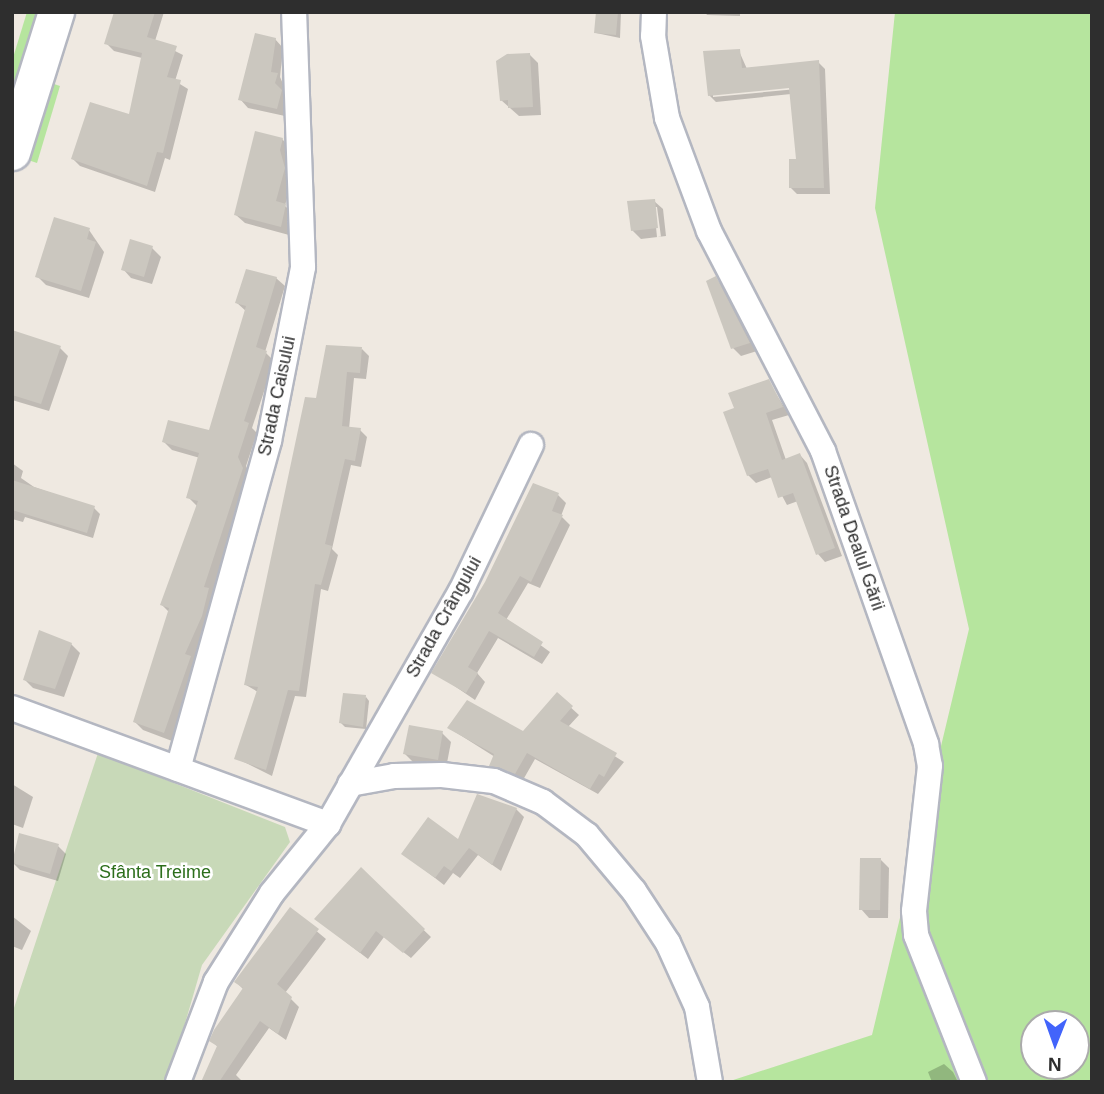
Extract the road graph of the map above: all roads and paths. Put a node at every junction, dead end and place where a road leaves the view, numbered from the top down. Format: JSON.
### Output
{"nodes":[{"id":1,"x":56,"y":12,"type":"edge"},
{"id":2,"x":294,"y":12,"type":"edge"},
{"id":3,"x":654,"y":12,"type":"edge"},
{"id":4,"x":12,"y":152,"type":"edge"},
{"id":5,"x":531,"y":445,"type":"dead end"},
{"id":6,"x":12,"y":708,"type":"edge"},
{"id":7,"x":178,"y":769,"type":"junction"},
{"id":8,"x":350,"y":784,"type":"junction"},
{"id":9,"x":328,"y":824,"type":"junction"},
{"id":10,"x":178,"y":1082,"type":"edge"},
{"id":11,"x":710,"y":1082,"type":"edge"},
{"id":12,"x":974,"y":1082,"type":"edge"}],
"edges":[{"from":1,"to":4,"type":"street"},
{"from":2,"to":7,"type":"street","name":"Strada Caisului"},
{"from":3,"to":12,"type":"street","name":"Strada Dealul Gării"},
{"from":5,"to":8,"type":"street","name":"Strada Crângului"},
{"from":6,"to":7,"type":"street"},
{"from":7,"to":9,"type":"street"},
{"from":8,"to":9,"type":"street","name":"Strada Crângului"},
{"from":8,"to":11,"type":"street"},
{"from":9,"to":10,"type":"street","name":"Strada Crângului"}]}
